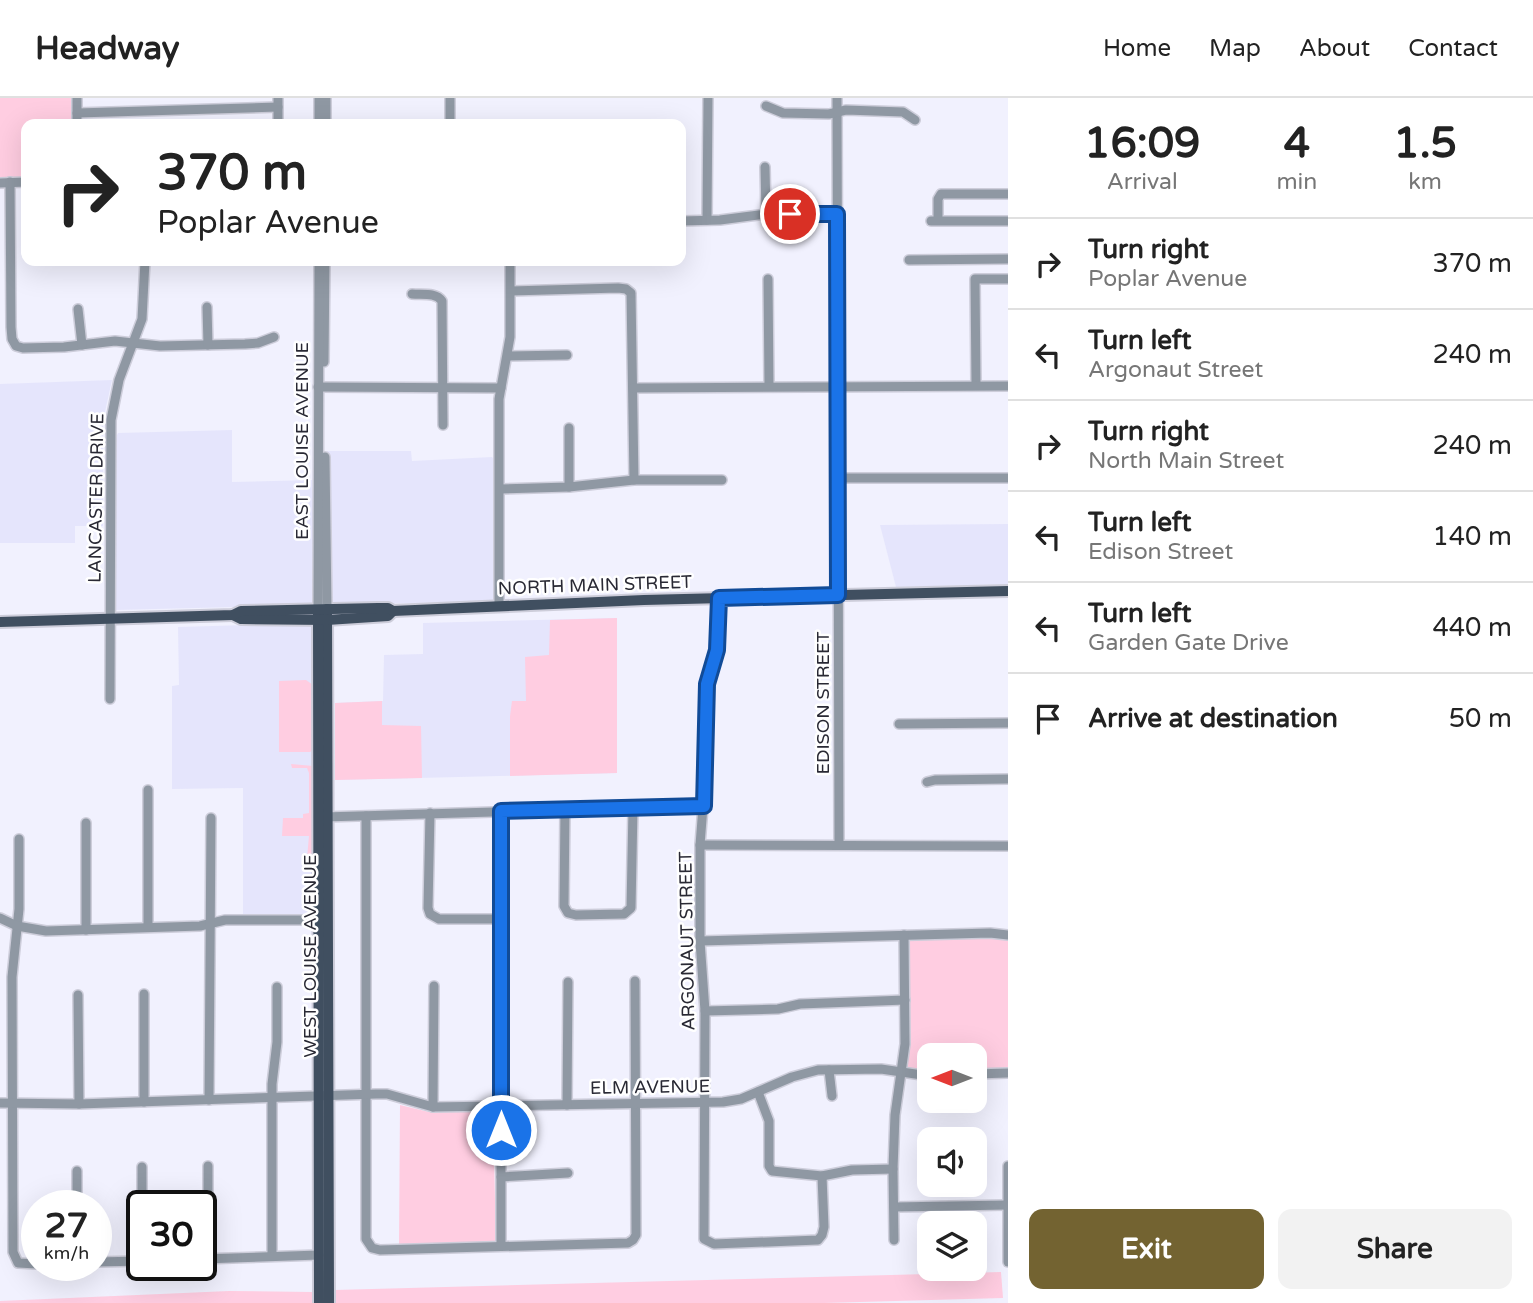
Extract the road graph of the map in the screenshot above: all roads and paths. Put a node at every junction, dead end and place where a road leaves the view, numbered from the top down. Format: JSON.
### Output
{"nodes":[{"id":1,"x":77,"y":98,"type":"edge"},
{"id":2,"x":319,"y":98,"type":"edge"},
{"id":3,"x":326,"y":98,"type":"edge"},
{"id":4,"x":450,"y":98,"type":"edge"},
{"id":5,"x":708,"y":98,"type":"edge"},
{"id":6,"x":837,"y":98,"type":"edge"},
{"id":7,"x":278,"y":103,"type":"edge"},
{"id":8,"x":766,"y":106,"type":"dead end"},
{"id":9,"x":837,"y":111,"type":"junction"},
{"id":10,"x":77,"y":113,"type":"junction"},
{"id":11,"x":77,"y":119,"type":"edge"},
{"id":12,"x":319,"y":119,"type":"edge"},
{"id":13,"x":326,"y":119,"type":"edge"},
{"id":14,"x":450,"y":119,"type":"edge"},
{"id":15,"x":915,"y":120,"type":"dead end"},
{"id":16,"x":765,"y":167,"type":"dead end"},
{"id":17,"x":5,"y":182,"type":"edge"},
{"id":18,"x":1008,"y":194,"type":"edge"},
{"id":19,"x":766,"y":214,"type":"junction"},
{"id":20,"x":837,"y":214,"type":"junction"},
{"id":21,"x":707,"y":220,"type":"junction"},
{"id":22,"x":686,"y":221,"type":"edge"},
{"id":23,"x":1008,"y":221,"type":"edge"},
{"id":24,"x":1008,"y":259,"type":"edge"},
{"id":25,"x":909,"y":260,"type":"dead end"},
{"id":26,"x":145,"y":266,"type":"edge"},
{"id":27,"x":319,"y":266,"type":"edge"},
{"id":28,"x":325,"y":266,"type":"edge"},
{"id":29,"x":510,"y":266,"type":"edge"},
{"id":30,"x":768,"y":279,"type":"dead end"},
{"id":31,"x":1008,"y":279,"type":"edge"},
{"id":32,"x":511,"y":291,"type":"junction"},
{"id":33,"x":412,"y":294,"type":"dead end"},
{"id":34,"x":207,"y":306,"type":"dead end"},
{"id":35,"x":78,"y":309,"type":"dead end"},
{"id":36,"x":274,"y":337,"type":"dead end"},
{"id":37,"x":134,"y":343,"type":"junction"},
{"id":38,"x":82,"y":345,"type":"junction"},
{"id":39,"x":208,"y":345,"type":"junction"},
{"id":40,"x":567,"y":355,"type":"dead end"},
{"id":41,"x":508,"y":356,"type":"junction"},
{"id":42,"x":976,"y":385,"type":"junction"},
{"id":43,"x":444,"y":386,"type":"junction"},
{"id":44,"x":769,"y":386,"type":"junction"},
{"id":45,"x":838,"y":386,"type":"junction"},
{"id":46,"x":1008,"y":386,"type":"edge"},
{"id":47,"x":321,"y":387,"type":"junction"},
{"id":48,"x":501,"y":388,"type":"junction"},
{"id":49,"x":634,"y":388,"type":"junction"},
{"id":50,"x":443,"y":425,"type":"dead end"},
{"id":51,"x":569,"y":428,"type":"dead end"},
{"id":52,"x":838,"y":478,"type":"junction"},
{"id":53,"x":1008,"y":478,"type":"edge"},
{"id":54,"x":634,"y":480,"type":"junction"},
{"id":55,"x":722,"y":480,"type":"dead end"},
{"id":56,"x":569,"y":487,"type":"junction"},
{"id":57,"x":500,"y":489,"type":"junction"},
{"id":58,"x":1008,"y":591,"type":"edge"},
{"id":59,"x":838,"y":595,"type":"junction"},
{"id":60,"x":719,"y":598,"type":"junction"},
{"id":61,"x":499,"y":606,"type":"junction"},
{"id":62,"x":323,"y":615,"type":"junction"},
{"id":63,"x":111,"y":618,"type":"junction"},
{"id":64,"x":0,"y":622,"type":"edge"},
{"id":65,"x":110,"y":699,"type":"dead end"},
{"id":66,"x":1008,"y":723,"type":"edge"},
{"id":67,"x":899,"y":724,"type":"dead end"},
{"id":68,"x":1008,"y":779,"type":"edge"},
{"id":69,"x":928,"y":782,"type":"dead end"},
{"id":70,"x":148,"y":790,"type":"dead end"},
{"id":71,"x":704,"y":806,"type":"junction"},
{"id":72,"x":633,"y":808,"type":"junction"},
{"id":73,"x":565,"y":809,"type":"junction"},
{"id":74,"x":501,"y":811,"type":"junction"},
{"id":75,"x":429,"y":813,"type":"junction"},
{"id":76,"x":366,"y":816,"type":"junction"},
{"id":77,"x":323,"y":817,"type":"junction"},
{"id":78,"x":211,"y":818,"type":"dead end"},
{"id":79,"x":86,"y":823,"type":"dead end"},
{"id":80,"x":19,"y":838,"type":"dead end"},
{"id":81,"x":700,"y":845,"type":"junction"},
{"id":82,"x":839,"y":845,"type":"junction"},
{"id":83,"x":1008,"y":846,"type":"edge"},
{"id":84,"x":0,"y":918,"type":"edge"},
{"id":85,"x":500,"y":919,"type":"junction"},
{"id":86,"x":323,"y":920,"type":"junction"},
{"id":87,"x":210,"y":924,"type":"junction"},
{"id":88,"x":17,"y":926,"type":"junction"},
{"id":89,"x":148,"y":927,"type":"junction"},
{"id":90,"x":86,"y":930,"type":"junction"},
{"id":91,"x":904,"y":935,"type":"junction"},
{"id":92,"x":1008,"y":936,"type":"edge"},
{"id":93,"x":700,"y":941,"type":"junction"},
{"id":94,"x":635,"y":981,"type":"dead end"},
{"id":95,"x":568,"y":982,"type":"dead end"},
{"id":96,"x":434,"y":986,"type":"dead end"},
{"id":97,"x":277,"y":988,"type":"dead end"},
{"id":98,"x":144,"y":994,"type":"dead end"},
{"id":99,"x":78,"y":995,"type":"dead end"},
{"id":100,"x":905,"y":1000,"type":"junction"},
{"id":101,"x":705,"y":1011,"type":"junction"},
{"id":102,"x":829,"y":1070,"type":"junction"},
{"id":103,"x":902,"y":1072,"type":"junction"},
{"id":104,"x":1008,"y":1073,"type":"edge"},
{"id":105,"x":917,"y":1074,"type":"edge"},
{"id":106,"x":987,"y":1074,"type":"edge"},
{"id":107,"x":758,"y":1091,"type":"junction"},
{"id":108,"x":367,"y":1094,"type":"junction"},
{"id":109,"x":323,"y":1096,"type":"junction"},
{"id":110,"x":832,"y":1097,"type":"dead end"},
{"id":111,"x":272,"y":1098,"type":"junction"},
{"id":112,"x":209,"y":1100,"type":"junction"},
{"id":113,"x":144,"y":1102,"type":"junction"},
{"id":114,"x":704,"y":1102,"type":"junction"},
{"id":115,"x":0,"y":1103,"type":"edge"},
{"id":116,"x":635,"y":1103,"type":"junction"},
{"id":117,"x":79,"y":1104,"type":"junction"},
{"id":118,"x":12,"y":1105,"type":"junction"},
{"id":119,"x":567,"y":1105,"type":"junction"},
{"id":120,"x":433,"y":1107,"type":"junction"},
{"id":121,"x":501,"y":1107,"type":"junction"},
{"id":122,"x":208,"y":1166,"type":"dead end"},
{"id":123,"x":1008,"y":1166,"type":"edge"},
{"id":124,"x":142,"y":1167,"type":"dead end"},
{"id":125,"x":892,"y":1169,"type":"junction"},
{"id":126,"x":77,"y":1171,"type":"dead end"},
{"id":127,"x":568,"y":1173,"type":"dead end"},
{"id":128,"x":822,"y":1176,"type":"junction"},
{"id":129,"x":501,"y":1177,"type":"junction"},
{"id":130,"x":77,"y":1190,"type":"edge"},
{"id":131,"x":142,"y":1190,"type":"edge"},
{"id":132,"x":207,"y":1190,"type":"edge"},
{"id":133,"x":1007,"y":1205,"type":"edge"},
{"id":134,"x":894,"y":1207,"type":"junction"},
{"id":135,"x":894,"y":1240,"type":"dead end"},
{"id":136,"x":500,"y":1247,"type":"junction"},
{"id":137,"x":319,"y":1255,"type":"junction"},
{"id":138,"x":272,"y":1256,"type":"junction"},
{"id":139,"x":217,"y":1258,"type":"edge"},
{"id":140,"x":1008,"y":1262,"type":"edge"},
{"id":141,"x":21,"y":1264,"type":"edge"},
{"id":142,"x":319,"y":1303,"type":"edge"},
{"id":143,"x":329,"y":1303,"type":"edge"}],
"edges":[{"from":1,"to":10,"type":"street"},
{"from":2,"to":12,"type":"street"},
{"from":3,"to":13,"type":"street"},
{"from":4,"to":14,"type":"street"},
{"from":5,"to":21,"type":"street"},
{"from":6,"to":9,"type":"street","name":"EDISON STREET"},
{"from":7,"to":10,"type":"street"},
{"from":8,"to":9,"type":"street"},
{"from":9,"to":15,"type":"street"},
{"from":9,"to":20,"type":"street","name":"EDISON STREET"},
{"from":10,"to":11,"type":"street"},
{"from":16,"to":19,"type":"street"},
{"from":17,"to":38,"type":"street"},
{"from":18,"to":23,"type":"street"},
{"from":19,"to":20,"type":"street"},
{"from":19,"to":21,"type":"street"},
{"from":20,"to":45,"type":"street","name":"EDISON STREET"},
{"from":21,"to":22,"type":"street"},
{"from":24,"to":25,"type":"street"},
{"from":26,"to":37,"type":"street","name":"LANCASTER DRIVE"},
{"from":27,"to":47,"type":"street","name":"EAST LOUISE AVENUE"},
{"from":28,"to":47,"type":"street","name":"EAST LOUISE AVENUE"},
{"from":29,"to":32,"type":"street"},
{"from":30,"to":44,"type":"street"},
{"from":31,"to":42,"type":"street"},
{"from":32,"to":41,"type":"street"},
{"from":32,"to":49,"type":"street"},
{"from":33,"to":43,"type":"street"},
{"from":34,"to":39,"type":"street"},
{"from":35,"to":38,"type":"street"},
{"from":36,"to":39,"type":"street"},
{"from":37,"to":38,"type":"street"},
{"from":37,"to":39,"type":"street"},
{"from":37,"to":63,"type":"street","name":"LANCASTER DRIVE"},
{"from":40,"to":41,"type":"street"},
{"from":41,"to":48,"type":"street"},
{"from":42,"to":45,"type":"street"},
{"from":42,"to":46,"type":"street"},
{"from":43,"to":47,"type":"street"},
{"from":43,"to":48,"type":"street"},
{"from":43,"to":50,"type":"street"},
{"from":44,"to":45,"type":"street"},
{"from":44,"to":49,"type":"street"},
{"from":45,"to":52,"type":"street","name":"EDISON STREET"},
{"from":47,"to":62,"type":"street","name":"EAST LOUISE AVENUE"},
{"from":48,"to":57,"type":"street"},
{"from":49,"to":54,"type":"street"},
{"from":51,"to":56,"type":"street"},
{"from":52,"to":53,"type":"street"},
{"from":52,"to":59,"type":"street","name":"EDISON STREET"},
{"from":54,"to":55,"type":"street"},
{"from":54,"to":56,"type":"street"},
{"from":56,"to":57,"type":"street"},
{"from":57,"to":61,"type":"street"},
{"from":58,"to":59,"type":"main road","name":"NORTH MAIN STREET"},
{"from":59,"to":60,"type":"main road","name":"NORTH MAIN STREET"},
{"from":59,"to":82,"type":"street","name":"EDISON STREET"},
{"from":60,"to":61,"type":"main road","name":"NORTH MAIN STREET"},
{"from":60,"to":71,"type":"street","name":"ARGONAUT STREET"},
{"from":61,"to":62,"type":"main road","name":"NORTH MAIN STREET"},
{"from":62,"to":63,"type":"main road","name":"NORTH MAIN STREET"},
{"from":62,"to":77,"type":"main road","name":"WEST LOUISE AVENUE"},
{"from":63,"to":64,"type":"main road","name":"NORTH MAIN STREET"},
{"from":63,"to":65,"type":"street","name":"LANCASTER DRIVE"},
{"from":66,"to":67,"type":"street"},
{"from":68,"to":69,"type":"street"},
{"from":70,"to":89,"type":"street"},
{"from":71,"to":72,"type":"street"},
{"from":71,"to":81,"type":"street","name":"ARGONAUT STREET"},
{"from":72,"to":73,"type":"street"},
{"from":72,"to":73,"type":"street"},
{"from":73,"to":74,"type":"street"},
{"from":74,"to":75,"type":"street"},
{"from":74,"to":85,"type":"street"},
{"from":75,"to":76,"type":"street"},
{"from":75,"to":85,"type":"street"},
{"from":76,"to":77,"type":"street"},
{"from":76,"to":108,"type":"street"},
{"from":77,"to":86,"type":"main road","name":"WEST LOUISE AVENUE"},
{"from":78,"to":87,"type":"street"},
{"from":79,"to":90,"type":"street"},
{"from":80,"to":88,"type":"street"},
{"from":81,"to":82,"type":"street"},
{"from":81,"to":93,"type":"street","name":"ARGONAUT STREET"},
{"from":82,"to":83,"type":"street"},
{"from":84,"to":88,"type":"street"},
{"from":85,"to":121,"type":"street"},
{"from":86,"to":87,"type":"street"},
{"from":86,"to":109,"type":"main road","name":"WEST LOUISE AVENUE"},
{"from":87,"to":89,"type":"street"},
{"from":87,"to":112,"type":"street"},
{"from":88,"to":90,"type":"street"},
{"from":88,"to":118,"type":"street"},
{"from":89,"to":90,"type":"street"},
{"from":91,"to":92,"type":"street"},
{"from":91,"to":93,"type":"street"},
{"from":91,"to":100,"type":"street"},
{"from":93,"to":101,"type":"street","name":"ARGONAUT STREET"},
{"from":94,"to":116,"type":"street"},
{"from":95,"to":119,"type":"street"},
{"from":96,"to":120,"type":"street"},
{"from":97,"to":111,"type":"street"},
{"from":98,"to":113,"type":"street"},
{"from":99,"to":117,"type":"street"},
{"from":100,"to":101,"type":"street"},
{"from":100,"to":103,"type":"street"},
{"from":101,"to":114,"type":"street","name":"ARGONAUT STREET"},
{"from":102,"to":103,"type":"street","name":"ELM AVENUE"},
{"from":102,"to":107,"type":"street","name":"ELM AVENUE"},
{"from":102,"to":110,"type":"street"},
{"from":103,"to":105,"type":"street","name":"ELM AVENUE"},
{"from":103,"to":125,"type":"street"},
{"from":104,"to":106,"type":"street"},
{"from":107,"to":114,"type":"street","name":"ELM AVENUE"},
{"from":107,"to":128,"type":"street"},
{"from":108,"to":109,"type":"street","name":"ELM AVENUE"},
{"from":108,"to":120,"type":"street","name":"ELM AVENUE"},
{"from":108,"to":136,"type":"street"},
{"from":109,"to":111,"type":"street","name":"ELM AVENUE"},
{"from":109,"to":137,"type":"main road","name":"WEST LOUISE AVENUE"},
{"from":109,"to":143,"type":"main road","name":"WEST LOUISE AVENUE"},
{"from":111,"to":112,"type":"street","name":"ELM AVENUE"},
{"from":111,"to":138,"type":"street"},
{"from":112,"to":113,"type":"street","name":"ELM AVENUE"},
{"from":113,"to":117,"type":"street","name":"ELM AVENUE"},
{"from":114,"to":116,"type":"street","name":"ELM AVENUE"},
{"from":114,"to":128,"type":"street","name":"ARGONAUT STREET"},
{"from":115,"to":118,"type":"street","name":"ELM AVENUE"},
{"from":116,"to":119,"type":"street","name":"ELM AVENUE"},
{"from":116,"to":136,"type":"street"},
{"from":117,"to":118,"type":"street","name":"ELM AVENUE"},
{"from":118,"to":141,"type":"street"},
{"from":119,"to":121,"type":"street","name":"ELM AVENUE"},
{"from":120,"to":121,"type":"street","name":"ELM AVENUE"},
{"from":121,"to":129,"type":"street"},
{"from":122,"to":132,"type":"street"},
{"from":123,"to":133,"type":"street"},
{"from":124,"to":131,"type":"street"},
{"from":125,"to":128,"type":"street"},
{"from":125,"to":134,"type":"street"},
{"from":126,"to":130,"type":"street"},
{"from":127,"to":129,"type":"street"},
{"from":129,"to":136,"type":"street"},
{"from":133,"to":134,"type":"street"},
{"from":133,"to":140,"type":"street"},
{"from":134,"to":135,"type":"street"},
{"from":137,"to":138,"type":"street"},
{"from":137,"to":142,"type":"main road","name":"WEST LOUISE AVENUE"},
{"from":138,"to":139,"type":"street"}]}
